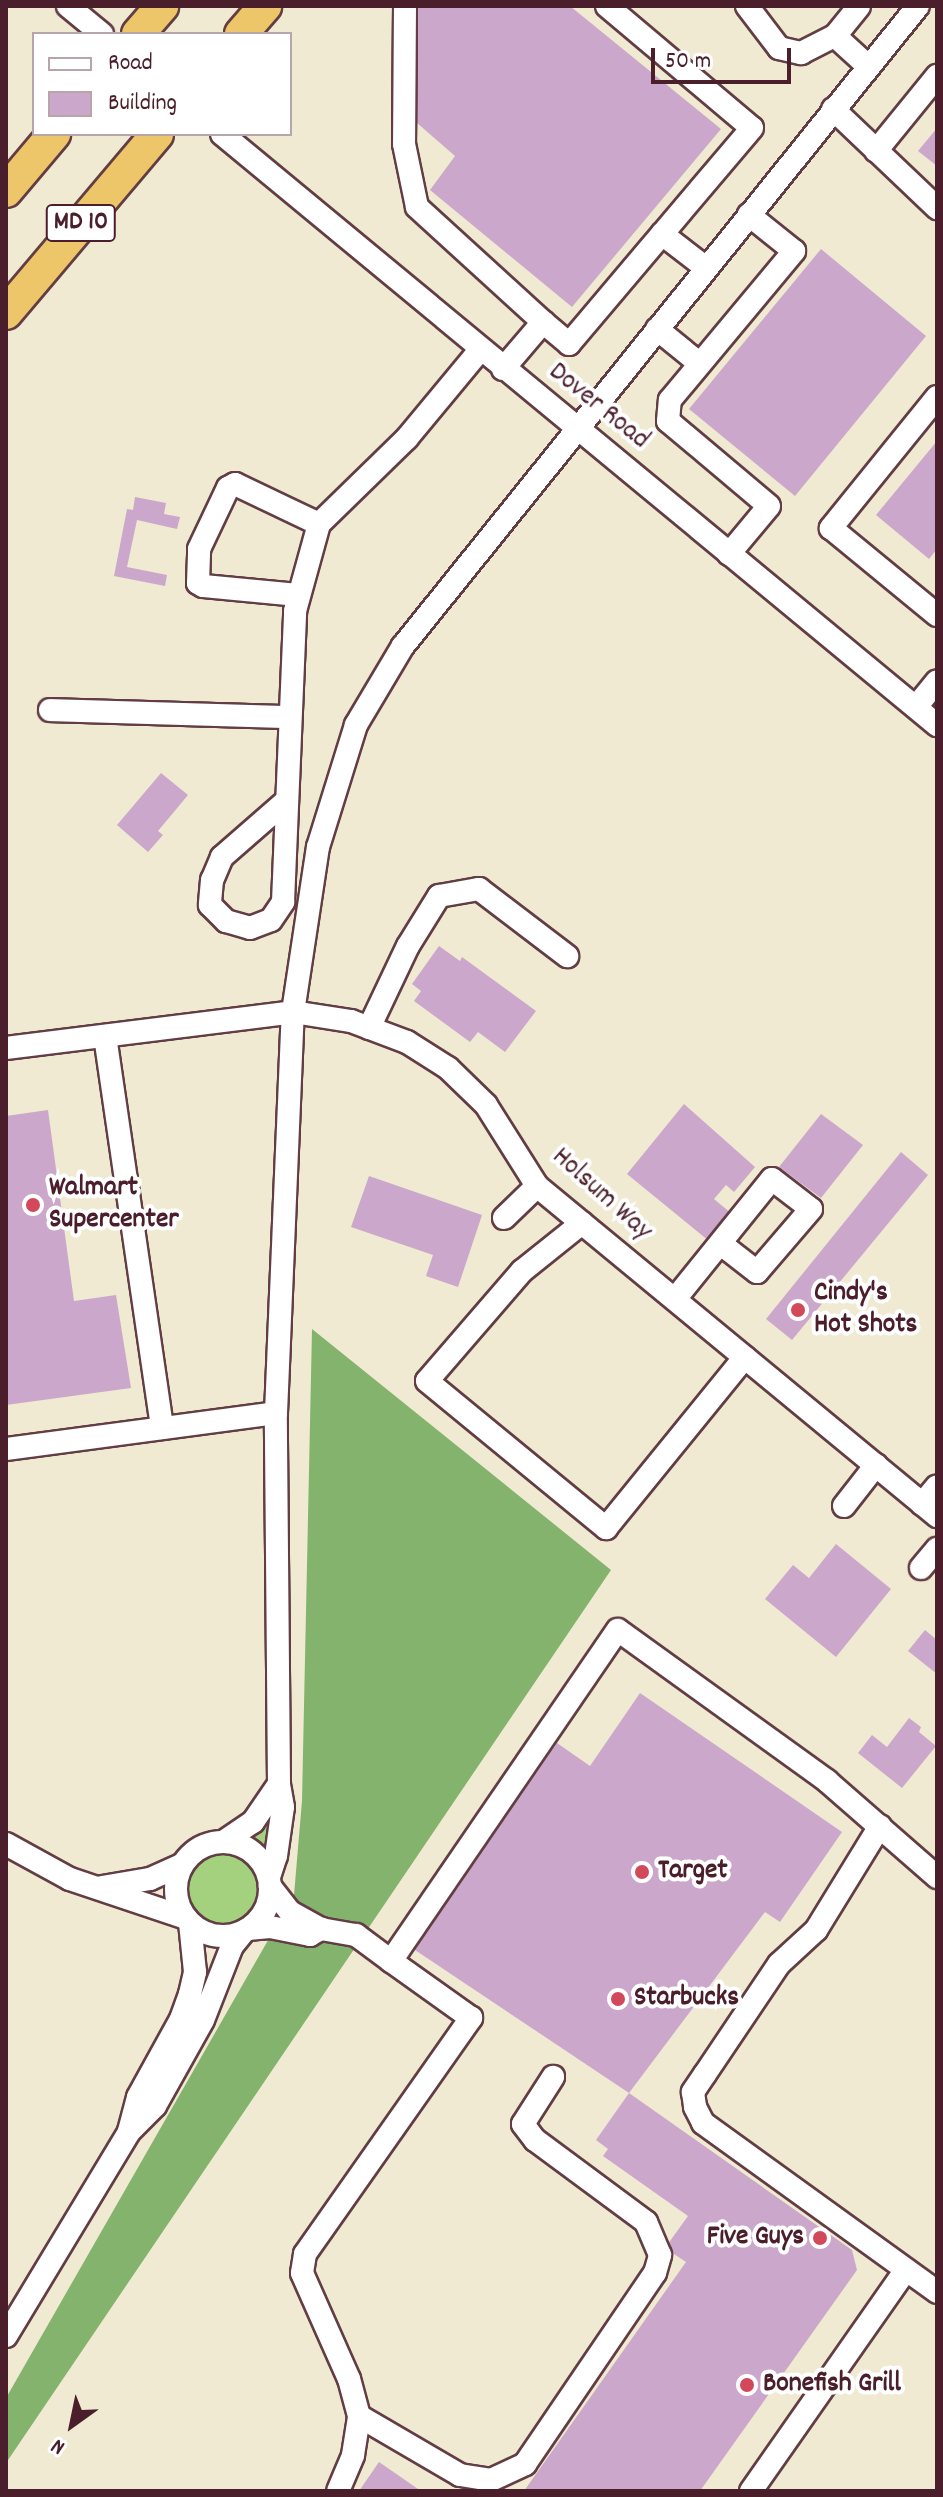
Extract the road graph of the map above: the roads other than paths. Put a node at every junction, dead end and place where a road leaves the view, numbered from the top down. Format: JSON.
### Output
{"nodes":[{"id":1,"x":68,"y":6,"type":"edge"},
{"id":2,"x":162,"y":6,"type":"edge"},
{"id":3,"x":265,"y":6,"type":"edge"},
{"id":4,"x":405,"y":6,"type":"edge"},
{"id":5,"x":607,"y":6,"type":"edge"},
{"id":6,"x":747,"y":6,"type":"edge"},
{"id":7,"x":859,"y":6,"type":"edge"},
{"id":8,"x":918,"y":6,"type":"edge"},
{"id":9,"x":100,"y":32,"type":"edge"},
{"id":10,"x":140,"y":32,"type":"edge"},
{"id":11,"x":243,"y":32,"type":"edge"},
{"id":12,"x":835,"y":36,"type":"junction"},
{"id":13,"x":868,"y":66,"type":"junction"},
{"id":14,"x":937,"y":76,"type":"edge"},
{"id":15,"x":833,"y":109,"type":"junction"},
{"id":16,"x":52,"y":136,"type":"edge"},
{"id":17,"x":155,"y":136,"type":"edge"},
{"id":18,"x":230,"y":141,"type":"edge"},
{"id":19,"x":876,"y":151,"type":"junction"},
{"id":20,"x":6,"y":191,"type":"edge"},
{"id":21,"x":937,"y":208,"type":"edge"},
{"id":22,"x":749,"y":215,"type":"junction"},
{"id":23,"x":662,"y":234,"type":"junction"},
{"id":24,"x":706,"y":268,"type":"junction"},
{"id":25,"x":6,"y":313,"type":"edge"},
{"id":26,"x":543,"y":322,"type":"junction"},
{"id":27,"x":657,"y":329,"type":"junction"},
{"id":28,"x":480,"y":350,"type":"junction"},
{"id":29,"x":700,"y":364,"type":"junction"},
{"id":30,"x":503,"y":369,"type":"junction"},
{"id":31,"x":937,"y":397,"type":"edge"},
{"id":32,"x":578,"y":430,"type":"junction"},
{"id":33,"x":319,"y":524,"type":"junction"},
{"id":34,"x":729,"y":554,"type":"junction"},
{"id":35,"x":298,"y":595,"type":"junction"},
{"id":36,"x":937,"y":615,"type":"edge"},
{"id":37,"x":937,"y":681,"type":"edge"},
{"id":38,"x":916,"y":707,"type":"junction"},
{"id":39,"x":50,"y":710,"type":"dead end"},
{"id":40,"x":290,"y":717,"type":"junction"},
{"id":41,"x":937,"y":725,"type":"edge"},
{"id":42,"x":285,"y":802,"type":"junction"},
{"id":43,"x":567,"y":956,"type":"dead end"},
{"id":44,"x":293,"y":1012,"type":"junction"},
{"id":45,"x":369,"y":1028,"type":"junction"},
{"id":46,"x":105,"y":1036,"type":"junction"},
{"id":47,"x":6,"y":1048,"type":"edge"},
{"id":48,"x":537,"y":1186,"type":"junction"},
{"id":49,"x":504,"y":1218,"type":"dead end"},
{"id":50,"x":582,"y":1223,"type":"junction"},
{"id":51,"x":721,"y":1244,"type":"dead end"},
{"id":52,"x":675,"y":1299,"type":"junction"},
{"id":53,"x":745,"y":1357,"type":"junction"},
{"id":54,"x":276,"y":1413,"type":"junction"},
{"id":55,"x":162,"y":1428,"type":"junction"},
{"id":56,"x":6,"y":1449,"type":"edge"},
{"id":57,"x":876,"y":1465,"type":"junction"},
{"id":58,"x":937,"y":1486,"type":"edge"},
{"id":59,"x":844,"y":1506,"type":"dead end"},
{"id":60,"x":930,"y":1510,"type":"edge"},
{"id":61,"x":937,"y":1549,"type":"edge"},
{"id":62,"x":921,"y":1568,"type":"dead end"},
{"id":63,"x":279,"y":1784,"type":"junction"},
{"id":64,"x":880,"y":1826,"type":"junction"},
{"id":65,"x":223,"y":1842,"type":"junction"},
{"id":66,"x":6,"y":1844,"type":"edge"},
{"id":67,"x":183,"y":1864,"type":"junction"},
{"id":68,"x":937,"y":1877,"type":"edge"},
{"id":69,"x":269,"y":1881,"type":"junction"},
{"id":70,"x":101,"y":1887,"type":"junction"},
{"id":71,"x":188,"y":1920,"type":"junction"},
{"id":72,"x":321,"y":1929,"type":"junction"},
{"id":73,"x":246,"y":1930,"type":"junction"},
{"id":74,"x":391,"y":1961,"type":"junction"},
{"id":75,"x":553,"y":2077,"type":"dead end"},
{"id":76,"x":129,"y":2132,"type":"junction"},
{"id":77,"x":906,"y":2270,"type":"junction"},
{"id":78,"x":937,"y":2292,"type":"edge"},
{"id":79,"x":8,"y":2326,"type":"edge"},
{"id":80,"x":359,"y":2416,"type":"junction"},
{"id":81,"x":338,"y":2491,"type":"edge"},
{"id":82,"x":751,"y":2491,"type":"edge"}],
"edges":[{"from":1,"to":9,"type":"street"},
{"from":2,"to":10,"type":"highway"},
{"from":3,"to":11,"type":"highway"},
{"from":4,"to":26,"type":"street"},
{"from":5,"to":23,"type":"street"},
{"from":6,"to":12,"type":"street"},
{"from":7,"to":12,"type":"street"},
{"from":8,"to":13,"type":"street"},
{"from":12,"to":13,"type":"street"},
{"from":13,"to":15,"type":"street"},
{"from":14,"to":19,"type":"street"},
{"from":15,"to":19,"type":"street"},
{"from":15,"to":22,"type":"street"},
{"from":16,"to":20,"type":"highway","number":"MD 10"},
{"from":17,"to":25,"type":"highway","number":"MD 10"},
{"from":18,"to":28,"type":"street","name":"Dover Road"},
{"from":19,"to":21,"type":"street"},
{"from":22,"to":24,"type":"street"},
{"from":22,"to":29,"type":"street"},
{"from":23,"to":24,"type":"street"},
{"from":23,"to":26,"type":"street"},
{"from":24,"to":27,"type":"street"},
{"from":26,"to":30,"type":"street"},
{"from":27,"to":29,"type":"street"},
{"from":27,"to":32,"type":"street"},
{"from":28,"to":30,"type":"street","name":"Dover Road"},
{"from":28,"to":33,"type":"street"},
{"from":29,"to":34,"type":"street"},
{"from":30,"to":32,"type":"street","name":"Dover Road"},
{"from":31,"to":36,"type":"street"},
{"from":32,"to":34,"type":"street","name":"Dover Road"},
{"from":32,"to":44,"type":"street"},
{"from":33,"to":35,"type":"street"},
{"from":33,"to":35,"type":"street"},
{"from":34,"to":38,"type":"street","name":"Dover Road"},
{"from":35,"to":40,"type":"street"},
{"from":37,"to":38,"type":"street"},
{"from":38,"to":41,"type":"street","name":"Dover Road"},
{"from":39,"to":40,"type":"street"},
{"from":40,"to":42,"type":"street"},
{"from":42,"to":42,"type":"street"},
{"from":43,"to":45,"type":"street"},
{"from":44,"to":45,"type":"street","name":"Holsum Way"},
{"from":44,"to":46,"type":"street","name":"Holsum Way"},
{"from":44,"to":54,"type":"street"},
{"from":45,"to":48,"type":"street","name":"Holsum Way"},
{"from":46,"to":47,"type":"street","name":"Holsum Way"},
{"from":46,"to":55,"type":"street"},
{"from":48,"to":49,"type":"street"},
{"from":48,"to":50,"type":"street","name":"Holsum Way"},
{"from":50,"to":52,"type":"street","name":"Holsum Way"},
{"from":50,"to":53,"type":"street"},
{"from":51,"to":52,"type":"street"},
{"from":52,"to":53,"type":"street","name":"Holsum Way"},
{"from":53,"to":57,"type":"street","name":"Holsum Way"},
{"from":54,"to":55,"type":"street"},
{"from":54,"to":63,"type":"street"},
{"from":55,"to":56,"type":"street"},
{"from":57,"to":59,"type":"street"},
{"from":57,"to":60,"type":"street","name":"Holsum Way"},
{"from":58,"to":60,"type":"street"},
{"from":61,"to":62,"type":"street"},
{"from":63,"to":65,"type":"street"},
{"from":63,"to":69,"type":"street"},
{"from":64,"to":68,"type":"street"},
{"from":64,"to":74,"type":"street"},
{"from":64,"to":77,"type":"street"},
{"from":65,"to":67,"type":"street"},
{"from":65,"to":69,"type":"street"},
{"from":66,"to":70,"type":"street"},
{"from":67,"to":70,"type":"street"},
{"from":67,"to":71,"type":"street"},
{"from":69,"to":72,"type":"street"},
{"from":69,"to":73,"type":"street"},
{"from":70,"to":71,"type":"street"},
{"from":71,"to":73,"type":"street"},
{"from":71,"to":76,"type":"street"},
{"from":72,"to":73,"type":"street"},
{"from":72,"to":74,"type":"street"},
{"from":73,"to":76,"type":"street"},
{"from":74,"to":80,"type":"street"},
{"from":75,"to":80,"type":"street"},
{"from":76,"to":79,"type":"street"},
{"from":77,"to":78,"type":"street"},
{"from":77,"to":82,"type":"street"},
{"from":80,"to":81,"type":"street"}]}
